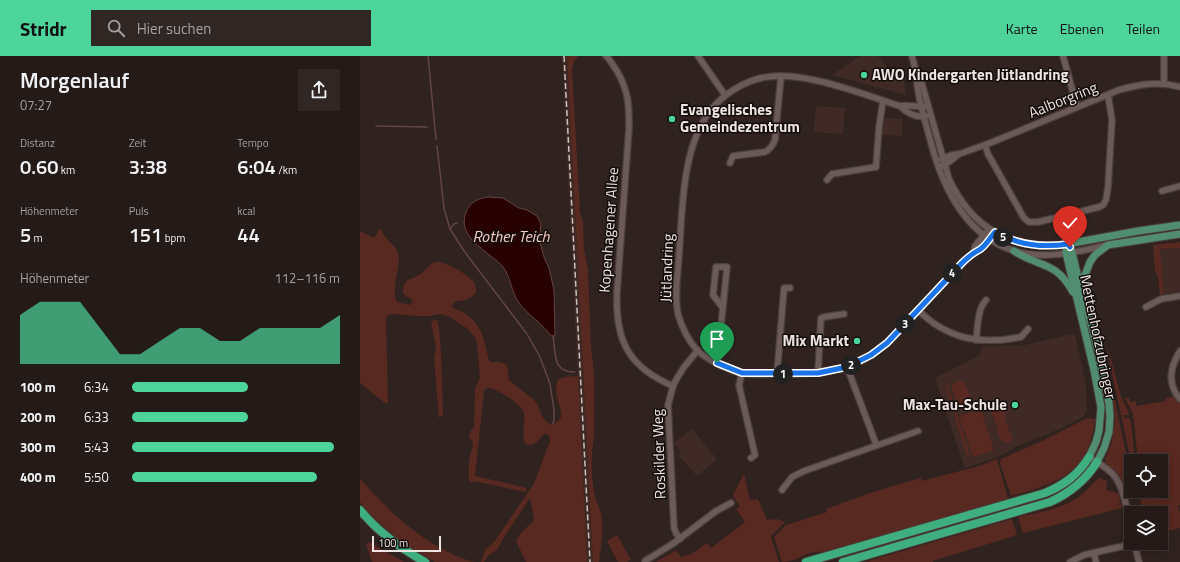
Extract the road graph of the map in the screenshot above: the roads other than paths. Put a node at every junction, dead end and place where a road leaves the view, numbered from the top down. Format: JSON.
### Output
{"nodes":[{"id":1,"x":606,"y":56,"type":"edge"},
{"id":2,"x":698,"y":56,"type":"edge"},
{"id":3,"x":912,"y":56,"type":"edge"},
{"id":4,"x":1063,"y":56,"type":"edge"},
{"id":5,"x":1164,"y":56,"type":"edge"},
{"id":6,"x":916,"y":72,"type":"junction"},
{"id":7,"x":781,"y":76,"type":"junction"},
{"id":8,"x":1164,"y":84,"type":"junction"},
{"id":9,"x":1180,"y":87,"type":"edge"},
{"id":10,"x":1108,"y":94,"type":"junction"},
{"id":11,"x":726,"y":95,"type":"junction"},
{"id":12,"x":883,"y":101,"type":"junction"},
{"id":13,"x":900,"y":106,"type":"junction"},
{"id":14,"x":928,"y":106,"type":"junction"},
{"id":15,"x":922,"y":107,"type":"junction"},
{"id":16,"x":1077,"y":107,"type":"junction"},
{"id":17,"x":930,"y":115,"type":"junction"},
{"id":18,"x":924,"y":117,"type":"junction"},
{"id":19,"x":985,"y":145,"type":"junction"},
{"id":20,"x":959,"y":154,"type":"junction"},
{"id":21,"x":942,"y":158,"type":"junction"},
{"id":22,"x":936,"y":160,"type":"junction"},
{"id":23,"x":730,"y":163,"type":"dead end"},
{"id":24,"x":944,"y":164,"type":"junction"},
{"id":25,"x":938,"y":167,"type":"junction"},
{"id":26,"x":827,"y":180,"type":"dead end"},
{"id":27,"x":1180,"y":186,"type":"edge"},
{"id":28,"x":1162,"y":191,"type":"dead end"},
{"id":29,"x":1180,"y":225,"type":"edge"},
{"id":30,"x":992,"y":231,"type":"junction"},
{"id":31,"x":1180,"y":234,"type":"edge"},
{"id":32,"x":987,"y":237,"type":"junction"},
{"id":33,"x":1068,"y":244,"type":"junction"},
{"id":34,"x":1108,"y":245,"type":"junction"},
{"id":35,"x":1014,"y":251,"type":"junction"},
{"id":36,"x":1069,"y":253,"type":"junction"},
{"id":37,"x":790,"y":288,"type":"dead end"},
{"id":38,"x":1180,"y":296,"type":"edge"},
{"id":39,"x":1080,"y":299,"type":"junction"},
{"id":40,"x":986,"y":300,"type":"dead end"},
{"id":41,"x":1146,"y":307,"type":"dead end"},
{"id":42,"x":723,"y":308,"type":"junction"},
{"id":43,"x":918,"y":310,"type":"junction"},
{"id":44,"x":844,"y":314,"type":"dead end"},
{"id":45,"x":1028,"y":329,"type":"dead end"},
{"id":46,"x":976,"y":340,"type":"junction"},
{"id":47,"x":698,"y":350,"type":"junction"},
{"id":48,"x":1180,"y":351,"type":"edge"},
{"id":49,"x":717,"y":363,"type":"junction"},
{"id":50,"x":847,"y":367,"type":"junction"},
{"id":51,"x":742,"y":373,"type":"junction"},
{"id":52,"x":818,"y":373,"type":"junction"},
{"id":53,"x":778,"y":374,"type":"junction"},
{"id":54,"x":673,"y":386,"type":"junction"},
{"id":55,"x":1180,"y":399,"type":"edge"},
{"id":56,"x":918,"y":431,"type":"dead end"},
{"id":57,"x":876,"y":444,"type":"junction"},
{"id":58,"x":1089,"y":457,"type":"junction"},
{"id":59,"x":751,"y":458,"type":"dead end"},
{"id":60,"x":1097,"y":462,"type":"junction"},
{"id":61,"x":782,"y":490,"type":"dead end"},
{"id":62,"x":731,"y":503,"type":"dead end"},
{"id":63,"x":1125,"y":506,"type":"edge"},
{"id":64,"x":360,"y":510,"type":"edge"},
{"id":65,"x":680,"y":539,"type":"junction"},
{"id":66,"x":1124,"y":545,"type":"edge"},
{"id":67,"x":1136,"y":550,"type":"edge"},
{"id":68,"x":1094,"y":553,"type":"junction"},
{"id":69,"x":645,"y":561,"type":"dead end"},
{"id":70,"x":425,"y":562,"type":"edge"},
{"id":71,"x":806,"y":562,"type":"edge"},
{"id":72,"x":843,"y":562,"type":"edge"},
{"id":73,"x":1070,"y":562,"type":"edge"},
{"id":74,"x":1096,"y":562,"type":"edge"},
{"id":75,"x":1139,"y":562,"type":"edge"}],
"edges":[{"from":1,"to":54,"type":"street","name":"Kopenhagener Allee"},
{"from":2,"to":11,"type":"street"},
{"from":3,"to":6,"type":"street"},
{"from":4,"to":16,"type":"street"},
{"from":5,"to":8,"type":"street"},
{"from":6,"to":14,"type":"street"},
{"from":6,"to":15,"type":"street"},
{"from":7,"to":11,"type":"street","name":"Jütlandring"},
{"from":7,"to":12,"type":"street","name":"Jütlandring"},
{"from":7,"to":23,"type":"street"},
{"from":8,"to":9,"type":"street","name":"Aalborgring"},
{"from":8,"to":10,"type":"street","name":"Aalborgring"},
{"from":10,"to":16,"type":"street","name":"Aalborgring"},
{"from":10,"to":19,"type":"street"},
{"from":11,"to":47,"type":"street","name":"Jütlandring"},
{"from":12,"to":13,"type":"street","name":"Jütlandring"},
{"from":12,"to":26,"type":"street"},
{"from":13,"to":15,"type":"street","name":"Jütlandring"},
{"from":13,"to":18,"type":"street","name":"Jütlandring"},
{"from":14,"to":15,"type":"street","name":"Jütlandring"},
{"from":14,"to":17,"type":"street"},
{"from":15,"to":18,"type":"street"},
{"from":16,"to":19,"type":"street","name":"Aalborgring"},
{"from":17,"to":18,"type":"street"},
{"from":17,"to":21,"type":"street"},
{"from":18,"to":22,"type":"street"},
{"from":19,"to":20,"type":"street","name":"Aalborgring"},
{"from":20,"to":21,"type":"street","name":"Aalborgring"},
{"from":20,"to":24,"type":"street","name":"Aalborgring"},
{"from":21,"to":22,"type":"street","name":"Aalborgring"},
{"from":21,"to":24,"type":"street"},
{"from":22,"to":25,"type":"street"},
{"from":24,"to":25,"type":"street","name":"Aalborgring"},
{"from":24,"to":30,"type":"street"},
{"from":25,"to":32,"type":"street"},
{"from":27,"to":28,"type":"street"},
{"from":29,"to":33,"type":"main road"},
{"from":30,"to":32,"type":"street","name":"Jütlandring"},
{"from":30,"to":33,"type":"street"},
{"from":31,"to":34,"type":"main road"},
{"from":32,"to":35,"type":"street"},
{"from":32,"to":43,"type":"street","name":"Jütlandring"},
{"from":33,"to":36,"type":"main road","name":"Mettenhofzubringer"},
{"from":34,"to":36,"type":"street"},
{"from":34,"to":39,"type":"main road"},
{"from":35,"to":36,"type":"street"},
{"from":35,"to":39,"type":"main road"},
{"from":36,"to":39,"type":"main road","name":"Mettenhofzubringer"},
{"from":37,"to":53,"type":"street"},
{"from":38,"to":41,"type":"street"},
{"from":39,"to":58,"type":"main road","name":"Mettenhofzubringer"},
{"from":39,"to":60,"type":"main road","name":"Mettenhofzubringer"},
{"from":40,"to":46,"type":"street"},
{"from":42,"to":42,"type":"street"},
{"from":42,"to":49,"type":"street"},
{"from":43,"to":46,"type":"street"},
{"from":43,"to":50,"type":"street","name":"Jütlandring"},
{"from":44,"to":52,"type":"street"},
{"from":45,"to":46,"type":"street"},
{"from":47,"to":49,"type":"street","name":"Jütlandring"},
{"from":47,"to":54,"type":"street","name":"Roskilder Weg"},
{"from":48,"to":55,"type":"street"},
{"from":49,"to":51,"type":"street","name":"Jütlandring"},
{"from":50,"to":52,"type":"street","name":"Jütlandring"},
{"from":50,"to":57,"type":"street"},
{"from":51,"to":53,"type":"street","name":"Jütlandring"},
{"from":51,"to":59,"type":"street"},
{"from":52,"to":53,"type":"street","name":"Jütlandring"},
{"from":54,"to":65,"type":"street","name":"Roskilder Weg"},
{"from":56,"to":57,"type":"street"},
{"from":57,"to":61,"type":"street"},
{"from":58,"to":60,"type":"street"},
{"from":58,"to":71,"type":"highway"},
{"from":60,"to":63,"type":"street"},
{"from":60,"to":72,"type":"highway"},
{"from":62,"to":65,"type":"street"},
{"from":64,"to":70,"type":"highway"},
{"from":65,"to":69,"type":"street"},
{"from":66,"to":68,"type":"street"},
{"from":67,"to":75,"type":"street"},
{"from":68,"to":73,"type":"street"},
{"from":68,"to":74,"type":"street"}]}
